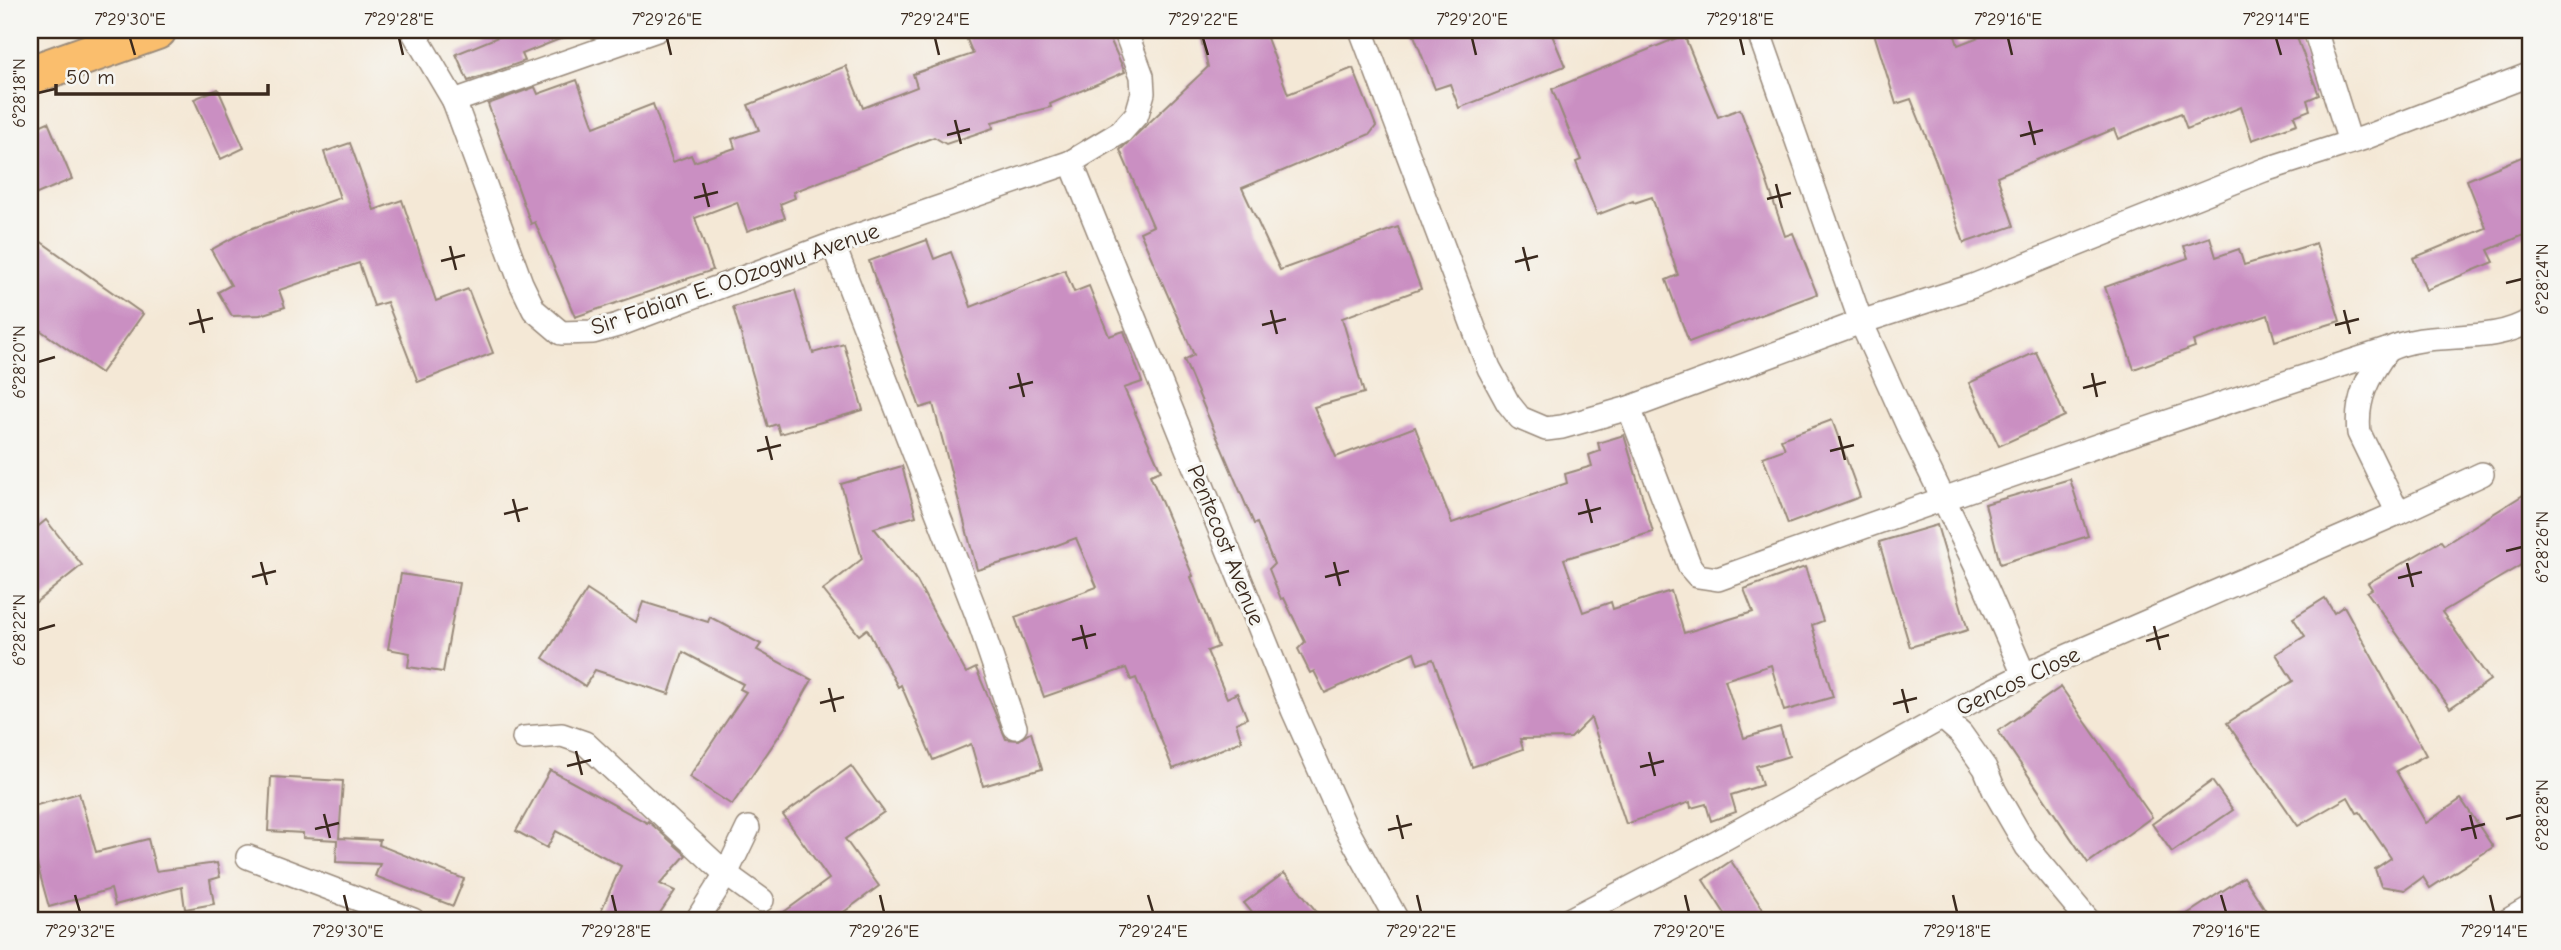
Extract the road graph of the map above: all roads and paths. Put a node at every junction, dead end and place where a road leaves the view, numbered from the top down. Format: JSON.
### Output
{"nodes":[{"id":1,"x":157,"y":30,"type":"edge"},
{"id":2,"x":412,"y":30,"type":"edge"},
{"id":3,"x":657,"y":30,"type":"edge"},
{"id":4,"x":1125,"y":30,"type":"edge"},
{"id":5,"x":1361,"y":30,"type":"edge"},
{"id":6,"x":1758,"y":30,"type":"edge"},
{"id":7,"x":2315,"y":30,"type":"edge"},
{"id":8,"x":2531,"y":74,"type":"edge"},
{"id":9,"x":30,"y":75,"type":"edge"},
{"id":10,"x":454,"y":101,"type":"junction"},
{"id":11,"x":2350,"y":142,"type":"junction"},
{"id":12,"x":1071,"y":162,"type":"junction"},
{"id":13,"x":833,"y":244,"type":"junction"},
{"id":14,"x":2531,"y":320,"type":"edge"},
{"id":15,"x":1861,"y":322,"type":"junction"},
{"id":16,"x":2387,"y":350,"type":"junction"},
{"id":17,"x":1629,"y":408,"type":"junction"},
{"id":18,"x":2482,"y":474,"type":"dead end"},
{"id":19,"x":1943,"y":498,"type":"junction"},
{"id":20,"x":2398,"y":513,"type":"junction"},
{"id":21,"x":2024,"y":676,"type":"junction"},
{"id":22,"x":1942,"y":717,"type":"junction"},
{"id":23,"x":1015,"y":727,"type":"dead end"},
{"id":24,"x":524,"y":738,"type":"dead end"},
{"id":25,"x":748,"y":828,"type":"dead end"},
{"id":26,"x":248,"y":857,"type":"dead end"},
{"id":27,"x":726,"y":874,"type":"junction"},
{"id":28,"x":762,"y":900,"type":"dead end"},
{"id":29,"x":2531,"y":907,"type":"edge"},
{"id":30,"x":413,"y":920,"type":"edge"},
{"id":31,"x":697,"y":920,"type":"edge"},
{"id":32,"x":1397,"y":920,"type":"edge"},
{"id":33,"x":1569,"y":920,"type":"edge"},
{"id":34,"x":2088,"y":920,"type":"edge"},
{"id":35,"x":2509,"y":920,"type":"edge"}],
"edges":[{"from":1,"to":9,"type":"highway"},
{"from":2,"to":10,"type":"street","name":"Sir Fabian E. O.Ozogwu Avenue"},
{"from":3,"to":10,"type":"street"},
{"from":4,"to":12,"type":"street","name":"Sir Fabian E. O.Ozogwu Avenue"},
{"from":5,"to":17,"type":"street"},
{"from":6,"to":15,"type":"street"},
{"from":7,"to":11,"type":"street"},
{"from":8,"to":11,"type":"street"},
{"from":10,"to":13,"type":"street","name":"Sir Fabian E. O.Ozogwu Avenue"},
{"from":11,"to":15,"type":"street"},
{"from":12,"to":13,"type":"street","name":"Sir Fabian E. O.Ozogwu Avenue"},
{"from":12,"to":32,"type":"street","name":"Pentecost Avenue"},
{"from":13,"to":23,"type":"street"},
{"from":14,"to":16,"type":"street"},
{"from":15,"to":17,"type":"street"},
{"from":15,"to":19,"type":"street"},
{"from":16,"to":19,"type":"street"},
{"from":16,"to":20,"type":"street"},
{"from":17,"to":19,"type":"street"},
{"from":18,"to":20,"type":"street","name":"Gencos Close"},
{"from":19,"to":21,"type":"street"},
{"from":20,"to":21,"type":"street","name":"Gencos Close"},
{"from":21,"to":22,"type":"street","name":"Gencos Close"},
{"from":22,"to":33,"type":"street","name":"Gencos Close"},
{"from":22,"to":34,"type":"street"},
{"from":24,"to":27,"type":"street"},
{"from":25,"to":27,"type":"street"},
{"from":26,"to":30,"type":"street"},
{"from":27,"to":28,"type":"street"},
{"from":27,"to":31,"type":"street"},
{"from":29,"to":35,"type":"street"}]}
